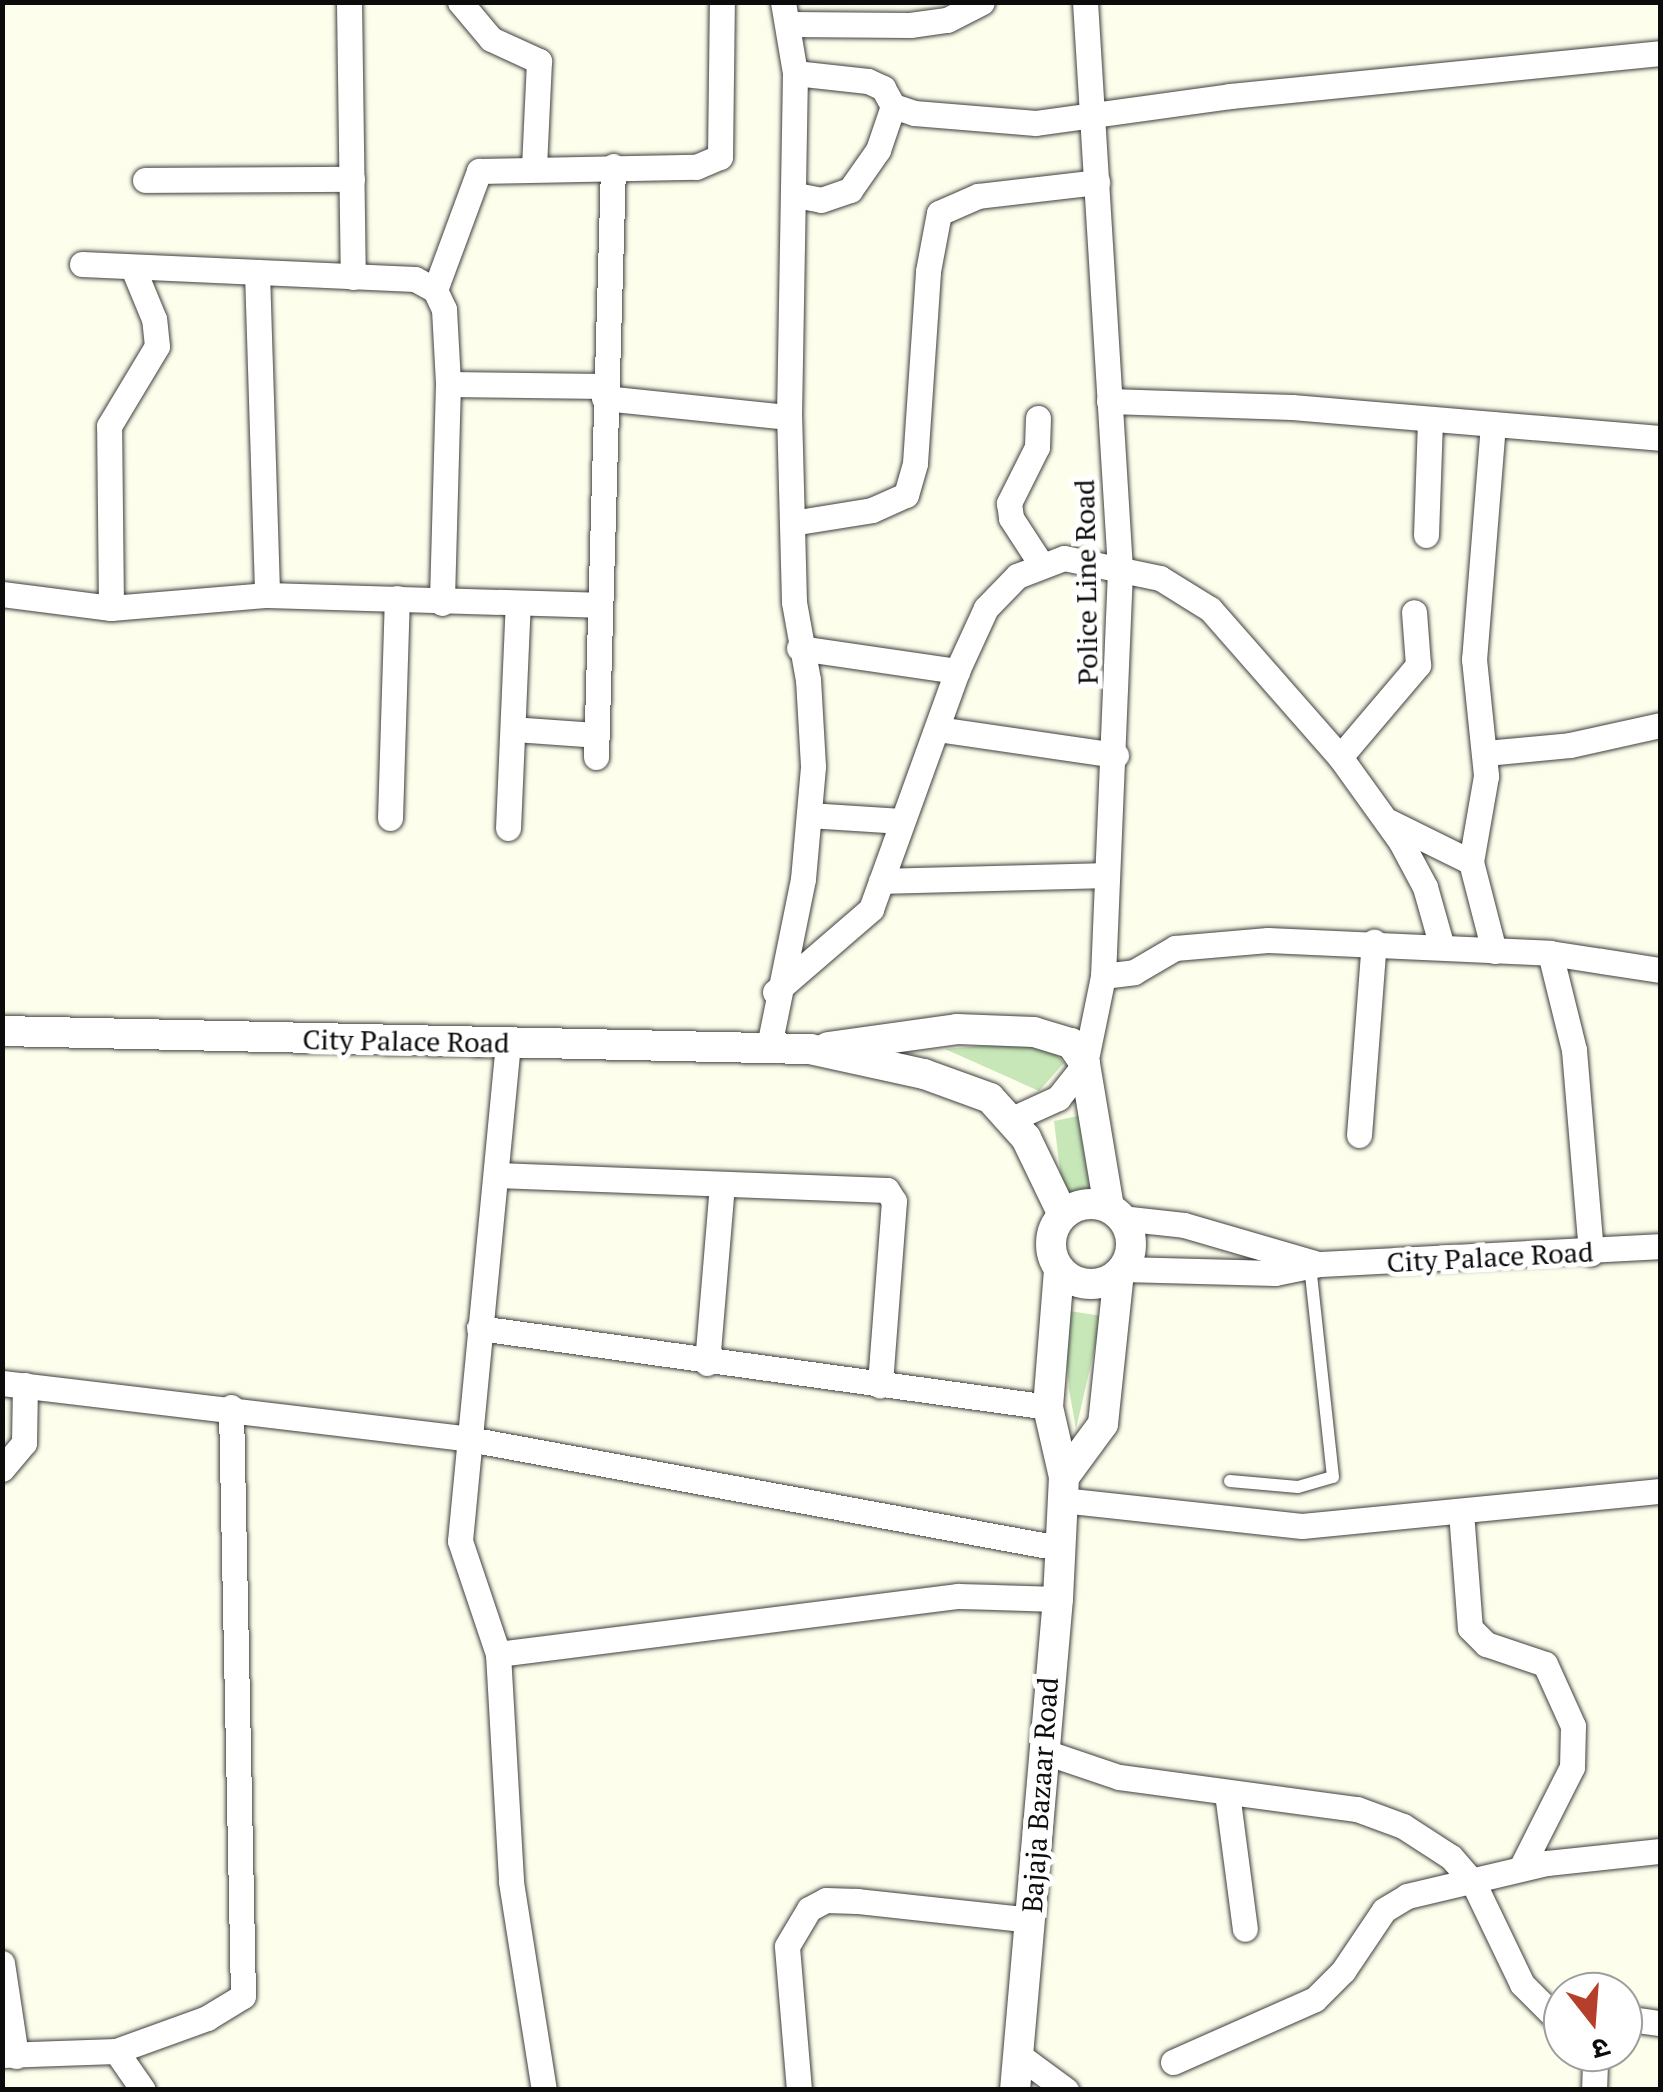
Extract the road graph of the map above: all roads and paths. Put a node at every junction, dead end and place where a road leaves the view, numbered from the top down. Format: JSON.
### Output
{"nodes":[{"id":1,"x":350,"y":2,"type":"edge"},
{"id":2,"x":460,"y":2,"type":"edge"},
{"id":3,"x":722,"y":2,"type":"edge"},
{"id":4,"x":982,"y":2,"type":"edge"},
{"id":5,"x":1085,"y":2,"type":"edge"},
{"id":6,"x":786,"y":13,"type":"edge"},
{"id":7,"x":1660,"y":53,"type":"edge"},
{"id":8,"x":795,"y":73,"type":"junction"},
{"id":9,"x":893,"y":106,"type":"junction"},
{"id":10,"x":1092,"y":117,"type":"junction"},
{"id":11,"x":614,"y":166,"type":"junction"},
{"id":12,"x":534,"y":167,"type":"junction"},
{"id":13,"x":352,"y":179,"type":"junction"},
{"id":14,"x":145,"y":180,"type":"dead end"},
{"id":15,"x":1097,"y":182,"type":"junction"},
{"id":16,"x":796,"y":195,"type":"junction"},
{"id":17,"x":82,"y":264,"type":"dead end"},
{"id":18,"x":132,"y":268,"type":"junction"},
{"id":19,"x":257,"y":272,"type":"junction"},
{"id":20,"x":353,"y":277,"type":"junction"},
{"id":21,"x":435,"y":290,"type":"junction"},
{"id":22,"x":448,"y":384,"type":"junction"},
{"id":23,"x":604,"y":392,"type":"junction"},
{"id":24,"x":1109,"y":401,"type":"junction"},
{"id":25,"x":789,"y":416,"type":"junction"},
{"id":26,"x":1038,"y":418,"type":"dead end"},
{"id":27,"x":1430,"y":419,"type":"junction"},
{"id":28,"x":1492,"y":424,"type":"junction"},
{"id":29,"x":1660,"y":438,"type":"edge"},
{"id":30,"x":792,"y":524,"type":"junction"},
{"id":31,"x":1426,"y":535,"type":"dead end"},
{"id":32,"x":1040,"y":564,"type":"junction"},
{"id":33,"x":1120,"y":569,"type":"junction"},
{"id":34,"x":2,"y":594,"type":"edge"},
{"id":35,"x":267,"y":595,"type":"junction"},
{"id":36,"x":397,"y":598,"type":"junction"},
{"id":37,"x":442,"y":603,"type":"junction"},
{"id":38,"x":518,"y":603,"type":"junction"},
{"id":39,"x":597,"y":605,"type":"junction"},
{"id":40,"x":111,"y":608,"type":"junction"},
{"id":41,"x":1414,"y":612,"type":"dead end"},
{"id":42,"x":799,"y":648,"type":"junction"},
{"id":43,"x":956,"y":670,"type":"junction"},
{"id":44,"x":1660,"y":724,"type":"edge"},
{"id":45,"x":513,"y":729,"type":"junction"},
{"id":46,"x":937,"y":730,"type":"junction"},
{"id":47,"x":1486,"y":752,"type":"junction"},
{"id":48,"x":1116,"y":755,"type":"junction"},
{"id":49,"x":1340,"y":757,"type":"junction"},
{"id":50,"x":808,"y":815,"type":"junction"},
{"id":51,"x":390,"y":818,"type":"dead end"},
{"id":52,"x":1385,"y":819,"type":"junction"},
{"id":53,"x":901,"y":822,"type":"junction"},
{"id":54,"x":508,"y":828,"type":"dead end"},
{"id":55,"x":1471,"y":862,"type":"junction"},
{"id":56,"x":1106,"y":875,"type":"junction"},
{"id":57,"x":881,"y":881,"type":"junction"},
{"id":58,"x":1374,"y":942,"type":"junction"},
{"id":59,"x":1442,"y":947,"type":"junction"},
{"id":60,"x":1494,"y":950,"type":"junction"},
{"id":61,"x":1550,"y":953,"type":"junction"},
{"id":62,"x":1660,"y":970,"type":"edge"},
{"id":63,"x":1103,"y":976,"type":"junction"},
{"id":64,"x":776,"y":992,"type":"junction"},
{"id":65,"x":2,"y":1032,"type":"edge"},
{"id":66,"x":508,"y":1043,"type":"junction"},
{"id":67,"x":769,"y":1046,"type":"junction"},
{"id":68,"x":810,"y":1049,"type":"junction"},
{"id":69,"x":1085,"y":1064,"type":"junction"},
{"id":70,"x":1012,"y":1119,"type":"junction"},
{"id":71,"x":1358,"y":1135,"type":"dead end"},
{"id":72,"x":498,"y":1175,"type":"junction"},
{"id":73,"x":722,"y":1186,"type":"junction"},
{"id":74,"x":1115,"y":1213,"type":"junction"},
{"id":75,"x":1063,"y":1215,"type":"junction"},
{"id":76,"x":1660,"y":1246,"type":"edge"},
{"id":77,"x":1591,"y":1253,"type":"junction"},
{"id":78,"x":1314,"y":1265,"type":"junction"},
{"id":79,"x":1059,"y":1270,"type":"junction"},
{"id":80,"x":1121,"y":1271,"type":"junction"},
{"id":81,"x":479,"y":1328,"type":"junction"},
{"id":82,"x":706,"y":1363,"type":"junction"},
{"id":83,"x":14,"y":1384,"type":"edge"},
{"id":84,"x":880,"y":1385,"type":"junction"},
{"id":85,"x":231,"y":1407,"type":"junction"},
{"id":86,"x":1048,"y":1407,"type":"junction"},
{"id":87,"x":469,"y":1439,"type":"junction"},
{"id":88,"x":2,"y":1469,"type":"edge"},
{"id":89,"x":1230,"y":1481,"type":"dead end"},
{"id":90,"x":1063,"y":1489,"type":"junction"},
{"id":91,"x":1660,"y":1491,"type":"edge"},
{"id":92,"x":1461,"y":1512,"type":"junction"},
{"id":93,"x":1059,"y":1548,"type":"junction"},
{"id":94,"x":1058,"y":1599,"type":"junction"},
{"id":95,"x":498,"y":1654,"type":"junction"},
{"id":96,"x":1042,"y":1751,"type":"junction"},
{"id":97,"x":1227,"y":1794,"type":"junction"},
{"id":98,"x":1660,"y":1852,"type":"edge"},
{"id":99,"x":1522,"y":1868,"type":"junction"},
{"id":100,"x":1474,"y":1882,"type":"junction"},
{"id":101,"x":1031,"y":1920,"type":"junction"},
{"id":102,"x":1245,"y":1929,"type":"dead end"},
{"id":103,"x":2,"y":1963,"type":"edge"},
{"id":104,"x":1543,"y":2005,"type":"edge"},
{"id":105,"x":116,"y":2051,"type":"junction"},
{"id":106,"x":1017,"y":2054,"type":"junction"},
{"id":107,"x":9,"y":2056,"type":"edge"},
{"id":108,"x":1173,"y":2062,"type":"dead end"},
{"id":109,"x":143,"y":2090,"type":"edge"},
{"id":110,"x":544,"y":2090,"type":"edge"},
{"id":111,"x":799,"y":2090,"type":"edge"},
{"id":112,"x":1015,"y":2090,"type":"edge"},
{"id":113,"x":1066,"y":2090,"type":"edge"}],
"edges":[{"from":1,"to":13,"type":"street"},
{"from":2,"to":12,"type":"street"},
{"from":3,"to":11,"type":"street"},
{"from":4,"to":6,"type":"street"},
{"from":5,"to":10,"type":"street","name":"Police Line Road"},
{"from":6,"to":8,"type":"street"},
{"from":7,"to":10,"type":"street"},
{"from":8,"to":9,"type":"street"},
{"from":8,"to":16,"type":"street"},
{"from":9,"to":10,"type":"street"},
{"from":9,"to":16,"type":"street"},
{"from":10,"to":15,"type":"street","name":"Police Line Road"},
{"from":11,"to":12,"type":"street"},
{"from":11,"to":23,"type":"street"},
{"from":12,"to":21,"type":"street"},
{"from":13,"to":14,"type":"street"},
{"from":13,"to":20,"type":"street"},
{"from":15,"to":24,"type":"street","name":"Police Line Road"},
{"from":15,"to":30,"type":"street"},
{"from":16,"to":25,"type":"street"},
{"from":17,"to":18,"type":"street"},
{"from":18,"to":19,"type":"street"},
{"from":18,"to":40,"type":"street"},
{"from":19,"to":20,"type":"street"},
{"from":19,"to":35,"type":"street"},
{"from":20,"to":21,"type":"street"},
{"from":21,"to":22,"type":"street"},
{"from":22,"to":23,"type":"street"},
{"from":22,"to":37,"type":"street"},
{"from":23,"to":25,"type":"street"},
{"from":23,"to":39,"type":"street"},
{"from":24,"to":27,"type":"street"},
{"from":24,"to":33,"type":"street","name":"Police Line Road"},
{"from":25,"to":30,"type":"street"},
{"from":26,"to":32,"type":"street"},
{"from":27,"to":28,"type":"street"},
{"from":27,"to":31,"type":"street"},
{"from":28,"to":29,"type":"street"},
{"from":28,"to":47,"type":"street"},
{"from":30,"to":42,"type":"street"},
{"from":32,"to":33,"type":"street"},
{"from":32,"to":43,"type":"street"},
{"from":33,"to":48,"type":"street","name":"Police Line Road"},
{"from":33,"to":49,"type":"street"},
{"from":34,"to":40,"type":"street"},
{"from":35,"to":36,"type":"street"},
{"from":35,"to":40,"type":"street"},
{"from":36,"to":37,"type":"street"},
{"from":36,"to":51,"type":"street"},
{"from":37,"to":38,"type":"street"},
{"from":38,"to":39,"type":"street"},
{"from":38,"to":45,"type":"street"},
{"from":39,"to":45,"type":"street"},
{"from":41,"to":49,"type":"street"},
{"from":42,"to":43,"type":"street"},
{"from":42,"to":50,"type":"street"},
{"from":43,"to":46,"type":"street"},
{"from":44,"to":47,"type":"street"},
{"from":45,"to":54,"type":"street"},
{"from":46,"to":48,"type":"street"},
{"from":46,"to":53,"type":"street"},
{"from":47,"to":55,"type":"street"},
{"from":48,"to":56,"type":"street","name":"Police Line Road"},
{"from":49,"to":52,"type":"street"},
{"from":50,"to":53,"type":"street"},
{"from":50,"to":64,"type":"street"},
{"from":52,"to":55,"type":"street"},
{"from":52,"to":59,"type":"street"},
{"from":53,"to":57,"type":"street"},
{"from":55,"to":60,"type":"street"},
{"from":56,"to":57,"type":"street"},
{"from":56,"to":63,"type":"street","name":"Police Line Road"},
{"from":57,"to":64,"type":"street"},
{"from":58,"to":59,"type":"street"},
{"from":58,"to":63,"type":"street"},
{"from":58,"to":71,"type":"street"},
{"from":59,"to":60,"type":"street"},
{"from":60,"to":61,"type":"street"},
{"from":61,"to":62,"type":"street"},
{"from":61,"to":77,"type":"street"},
{"from":63,"to":69,"type":"street","name":"Police Line Road"},
{"from":64,"to":67,"type":"street"},
{"from":65,"to":66,"type":"street","name":"City Palace Road"},
{"from":66,"to":67,"type":"street","name":"City Palace Road"},
{"from":66,"to":72,"type":"street"},
{"from":67,"to":68,"type":"street","name":"City Palace Road"},
{"from":68,"to":69,"type":"street","name":"City Palace Road"},
{"from":68,"to":70,"type":"street","name":"City Palace Road"},
{"from":69,"to":70,"type":"street"},
{"from":69,"to":74,"type":"street"},
{"from":70,"to":75,"type":"street","name":"City Palace Road"},
{"from":72,"to":73,"type":"street"},
{"from":72,"to":81,"type":"street"},
{"from":73,"to":82,"type":"street"},
{"from":73,"to":84,"type":"street"},
{"from":74,"to":75,"type":"street"},
{"from":74,"to":78,"type":"street"},
{"from":74,"to":80,"type":"street"},
{"from":75,"to":79,"type":"street"},
{"from":76,"to":77,"type":"street","name":"City Palace Road"},
{"from":77,"to":78,"type":"street","name":"City Palace Road"},
{"from":78,"to":80,"type":"street"},
{"from":78,"to":89,"type":"lane"},
{"from":79,"to":80,"type":"street"},
{"from":79,"to":86,"type":"street"},
{"from":80,"to":90,"type":"street"},
{"from":81,"to":82,"type":"street"},
{"from":81,"to":87,"type":"street"},
{"from":82,"to":84,"type":"street"},
{"from":83,"to":85,"type":"street"},
{"from":83,"to":88,"type":"street"},
{"from":84,"to":86,"type":"street"},
{"from":85,"to":87,"type":"street"},
{"from":85,"to":105,"type":"street"},
{"from":86,"to":90,"type":"street"},
{"from":87,"to":93,"type":"street"},
{"from":87,"to":95,"type":"street"},
{"from":90,"to":92,"type":"street"},
{"from":90,"to":93,"type":"street","name":"Bajaja Bazaar Road"},
{"from":91,"to":92,"type":"street"},
{"from":92,"to":99,"type":"street"},
{"from":93,"to":94,"type":"street","name":"Bajaja Bazaar Road"},
{"from":94,"to":95,"type":"street"},
{"from":94,"to":96,"type":"street","name":"Bajaja Bazaar Road"},
{"from":95,"to":110,"type":"street"},
{"from":96,"to":97,"type":"street"},
{"from":96,"to":101,"type":"street","name":"Bajaja Bazaar Road"},
{"from":97,"to":100,"type":"street"},
{"from":97,"to":102,"type":"street"},
{"from":98,"to":99,"type":"street"},
{"from":99,"to":100,"type":"street"},
{"from":100,"to":104,"type":"street"},
{"from":100,"to":108,"type":"street"},
{"from":101,"to":106,"type":"street","name":"Bajaja Bazaar Road"},
{"from":101,"to":111,"type":"street"},
{"from":103,"to":107,"type":"street"},
{"from":105,"to":107,"type":"street"},
{"from":105,"to":109,"type":"street"},
{"from":106,"to":112,"type":"street","name":"Bajaja Bazaar Road"},
{"from":106,"to":113,"type":"street"}]}
